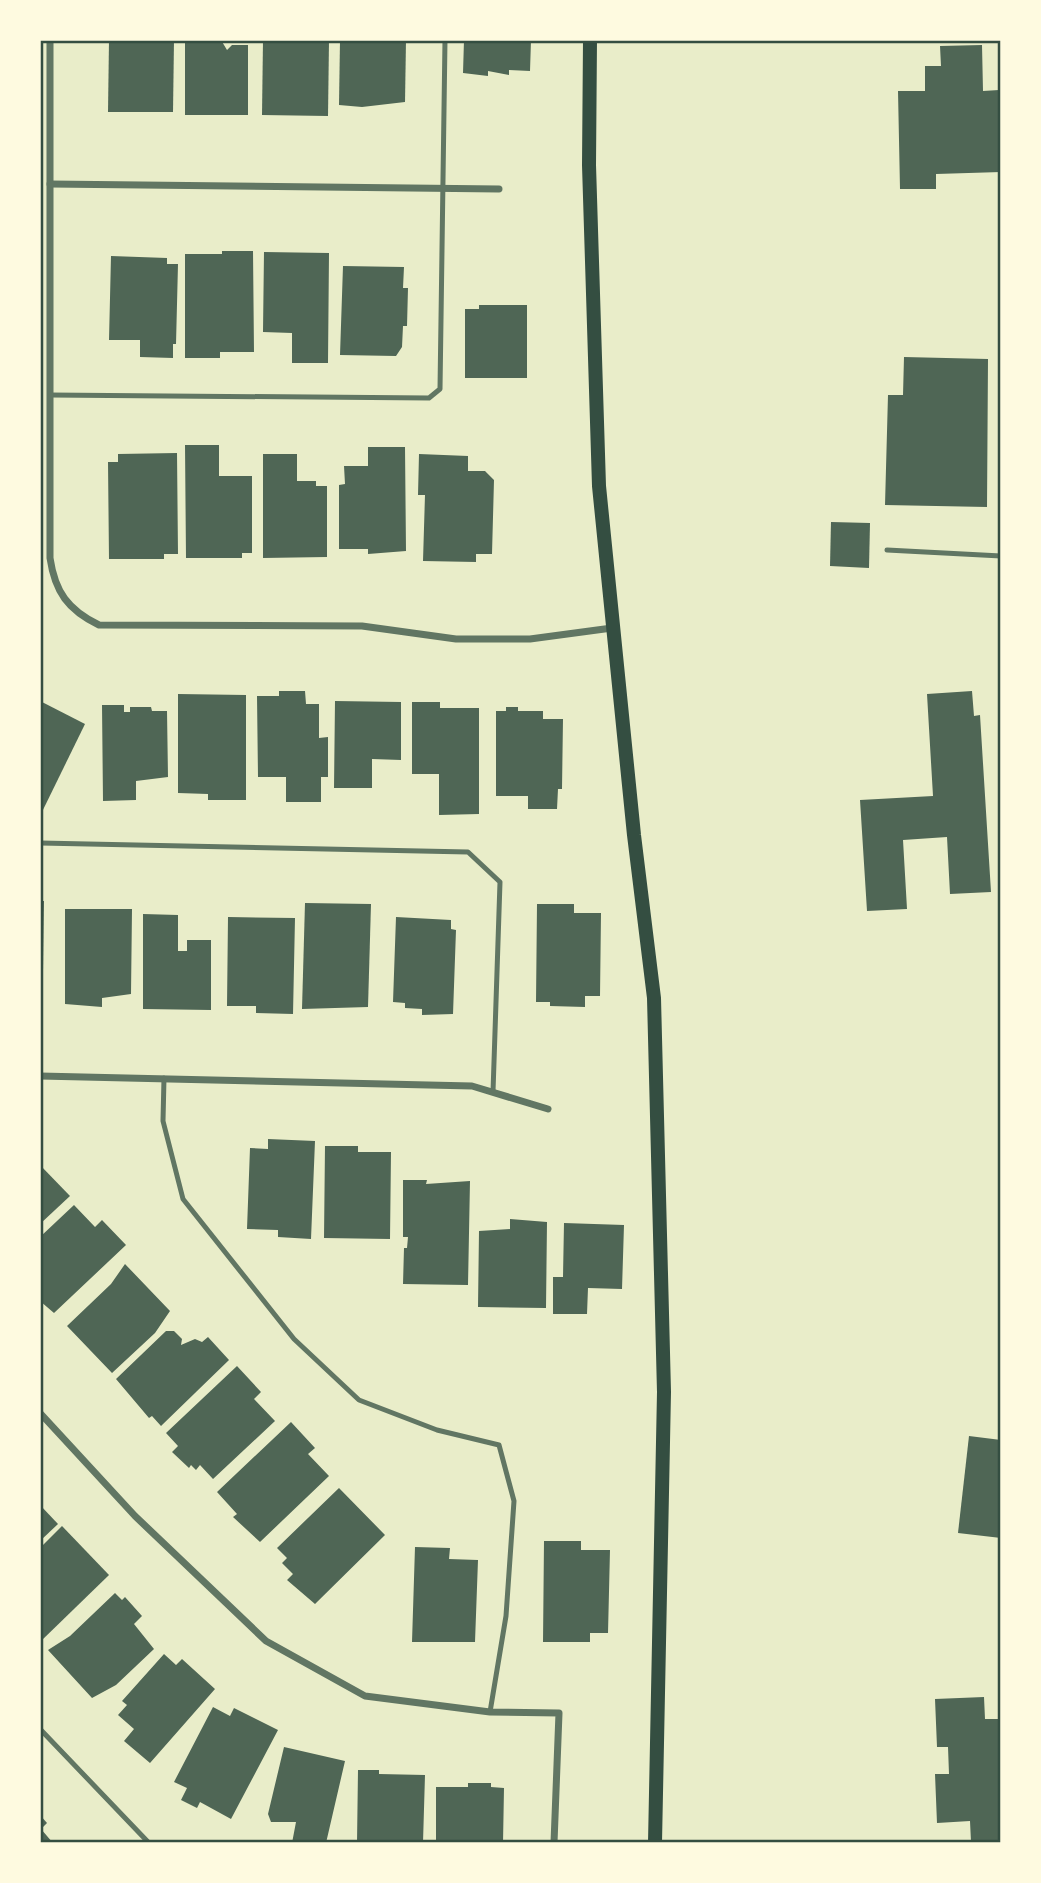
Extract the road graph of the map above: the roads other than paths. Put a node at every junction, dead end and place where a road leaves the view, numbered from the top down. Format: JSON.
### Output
{"nodes":[{"id":1,"x":50,"y":40,"type":"edge"},
{"id":2,"x":445,"y":40,"type":"edge"},
{"id":3,"x":590,"y":40,"type":"edge"},
{"id":4,"x":50,"y":184,"type":"junction"},
{"id":5,"x":445,"y":187,"type":"junction"},
{"id":6,"x":499,"y":189,"type":"dead end"},
{"id":7,"x":50,"y":396,"type":"junction"},
{"id":8,"x":887,"y":550,"type":"dead end"},
{"id":9,"x":1001,"y":556,"type":"edge"},
{"id":10,"x":612,"y":628,"type":"junction"},
{"id":11,"x":40,"y":843,"type":"edge"},
{"id":12,"x":40,"y":1076,"type":"edge"},
{"id":13,"x":164,"y":1077,"type":"junction"},
{"id":14,"x":493,"y":1092,"type":"junction"},
{"id":15,"x":548,"y":1109,"type":"dead end"},
{"id":16,"x":40,"y":1413,"type":"edge"},
{"id":17,"x":490,"y":1712,"type":"junction"},
{"id":18,"x":40,"y":1729,"type":"edge"},
{"id":19,"x":149,"y":1843,"type":"edge"},
{"id":20,"x":554,"y":1843,"type":"edge"},
{"id":21,"x":655,"y":1843,"type":"edge"}],
"edges":[{"from":1,"to":4,"type":"street"},
{"from":2,"to":5,"type":"lane"},
{"from":3,"to":10,"type":"main road"},
{"from":4,"to":5,"type":"street"},
{"from":4,"to":7,"type":"street"},
{"from":5,"to":6,"type":"street"},
{"from":5,"to":7,"type":"lane"},
{"from":7,"to":10,"type":"street"},
{"from":8,"to":9,"type":"lane"},
{"from":10,"to":21,"type":"main road"},
{"from":11,"to":14,"type":"lane"},
{"from":12,"to":13,"type":"street"},
{"from":13,"to":14,"type":"street"},
{"from":13,"to":17,"type":"lane"},
{"from":14,"to":15,"type":"street"},
{"from":16,"to":17,"type":"street"},
{"from":17,"to":20,"type":"street"},
{"from":18,"to":19,"type":"lane"}]}
